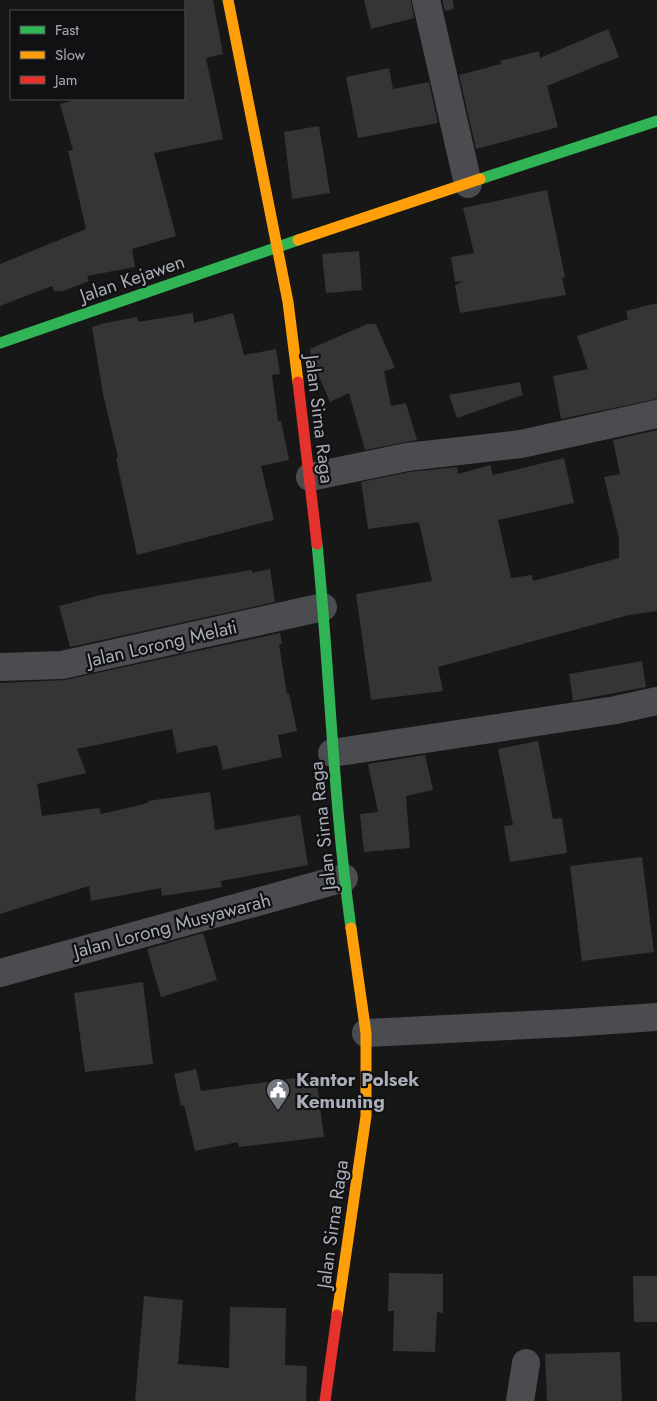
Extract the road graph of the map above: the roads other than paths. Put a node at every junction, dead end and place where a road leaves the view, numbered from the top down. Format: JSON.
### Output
{"nodes":[{"id":1,"x":228,"y":0,"type":"edge"},
{"id":2,"x":426,"y":0,"type":"edge"},
{"id":3,"x":657,"y":121,"type":"edge"},
{"id":4,"x":468,"y":184,"type":"junction"},
{"id":5,"x":276,"y":248,"type":"junction"},
{"id":6,"x":0,"y":343,"type":"edge"},
{"id":7,"x":657,"y":414,"type":"edge"},
{"id":8,"x":310,"y":478,"type":"junction"},
{"id":9,"x":323,"y":607,"type":"junction"},
{"id":10,"x":0,"y":667,"type":"edge"},
{"id":11,"x":657,"y":701,"type":"edge"},
{"id":12,"x":332,"y":754,"type":"junction"},
{"id":13,"x":344,"y":878,"type":"junction"},
{"id":14,"x":0,"y":973,"type":"edge"},
{"id":15,"x":657,"y":1016,"type":"edge"},
{"id":16,"x":366,"y":1033,"type":"junction"},
{"id":17,"x":526,"y":1363,"type":"dead end"},
{"id":18,"x":325,"y":1401,"type":"edge"},
{"id":19,"x":520,"y":1401,"type":"edge"}],
"edges":[{"from":1,"to":5,"type":"street","name":"Jalan Sirna Raga"},
{"from":2,"to":4,"type":"street"},
{"from":3,"to":4,"type":"street","name":"Jalan Kejawen"},
{"from":4,"to":5,"type":"street","name":"Jalan Kejawen"},
{"from":5,"to":6,"type":"street","name":"Jalan Kejawen"},
{"from":5,"to":8,"type":"street","name":"Jalan Sirna Raga"},
{"from":7,"to":8,"type":"street"},
{"from":8,"to":9,"type":"street","name":"Jalan Sirna Raga"},
{"from":9,"to":10,"type":"street","name":"Jalan Lorong Melati"},
{"from":9,"to":12,"type":"street","name":"Jalan Sirna Raga"},
{"from":11,"to":12,"type":"street"},
{"from":12,"to":13,"type":"street","name":"Jalan Sirna Raga"},
{"from":13,"to":14,"type":"street","name":"Jalan Lorong Musyawarah"},
{"from":13,"to":16,"type":"street","name":"Jalan Sirna Raga"},
{"from":15,"to":16,"type":"street"},
{"from":16,"to":18,"type":"street","name":"Jalan Sirna Raga"},
{"from":17,"to":19,"type":"street"}]}
